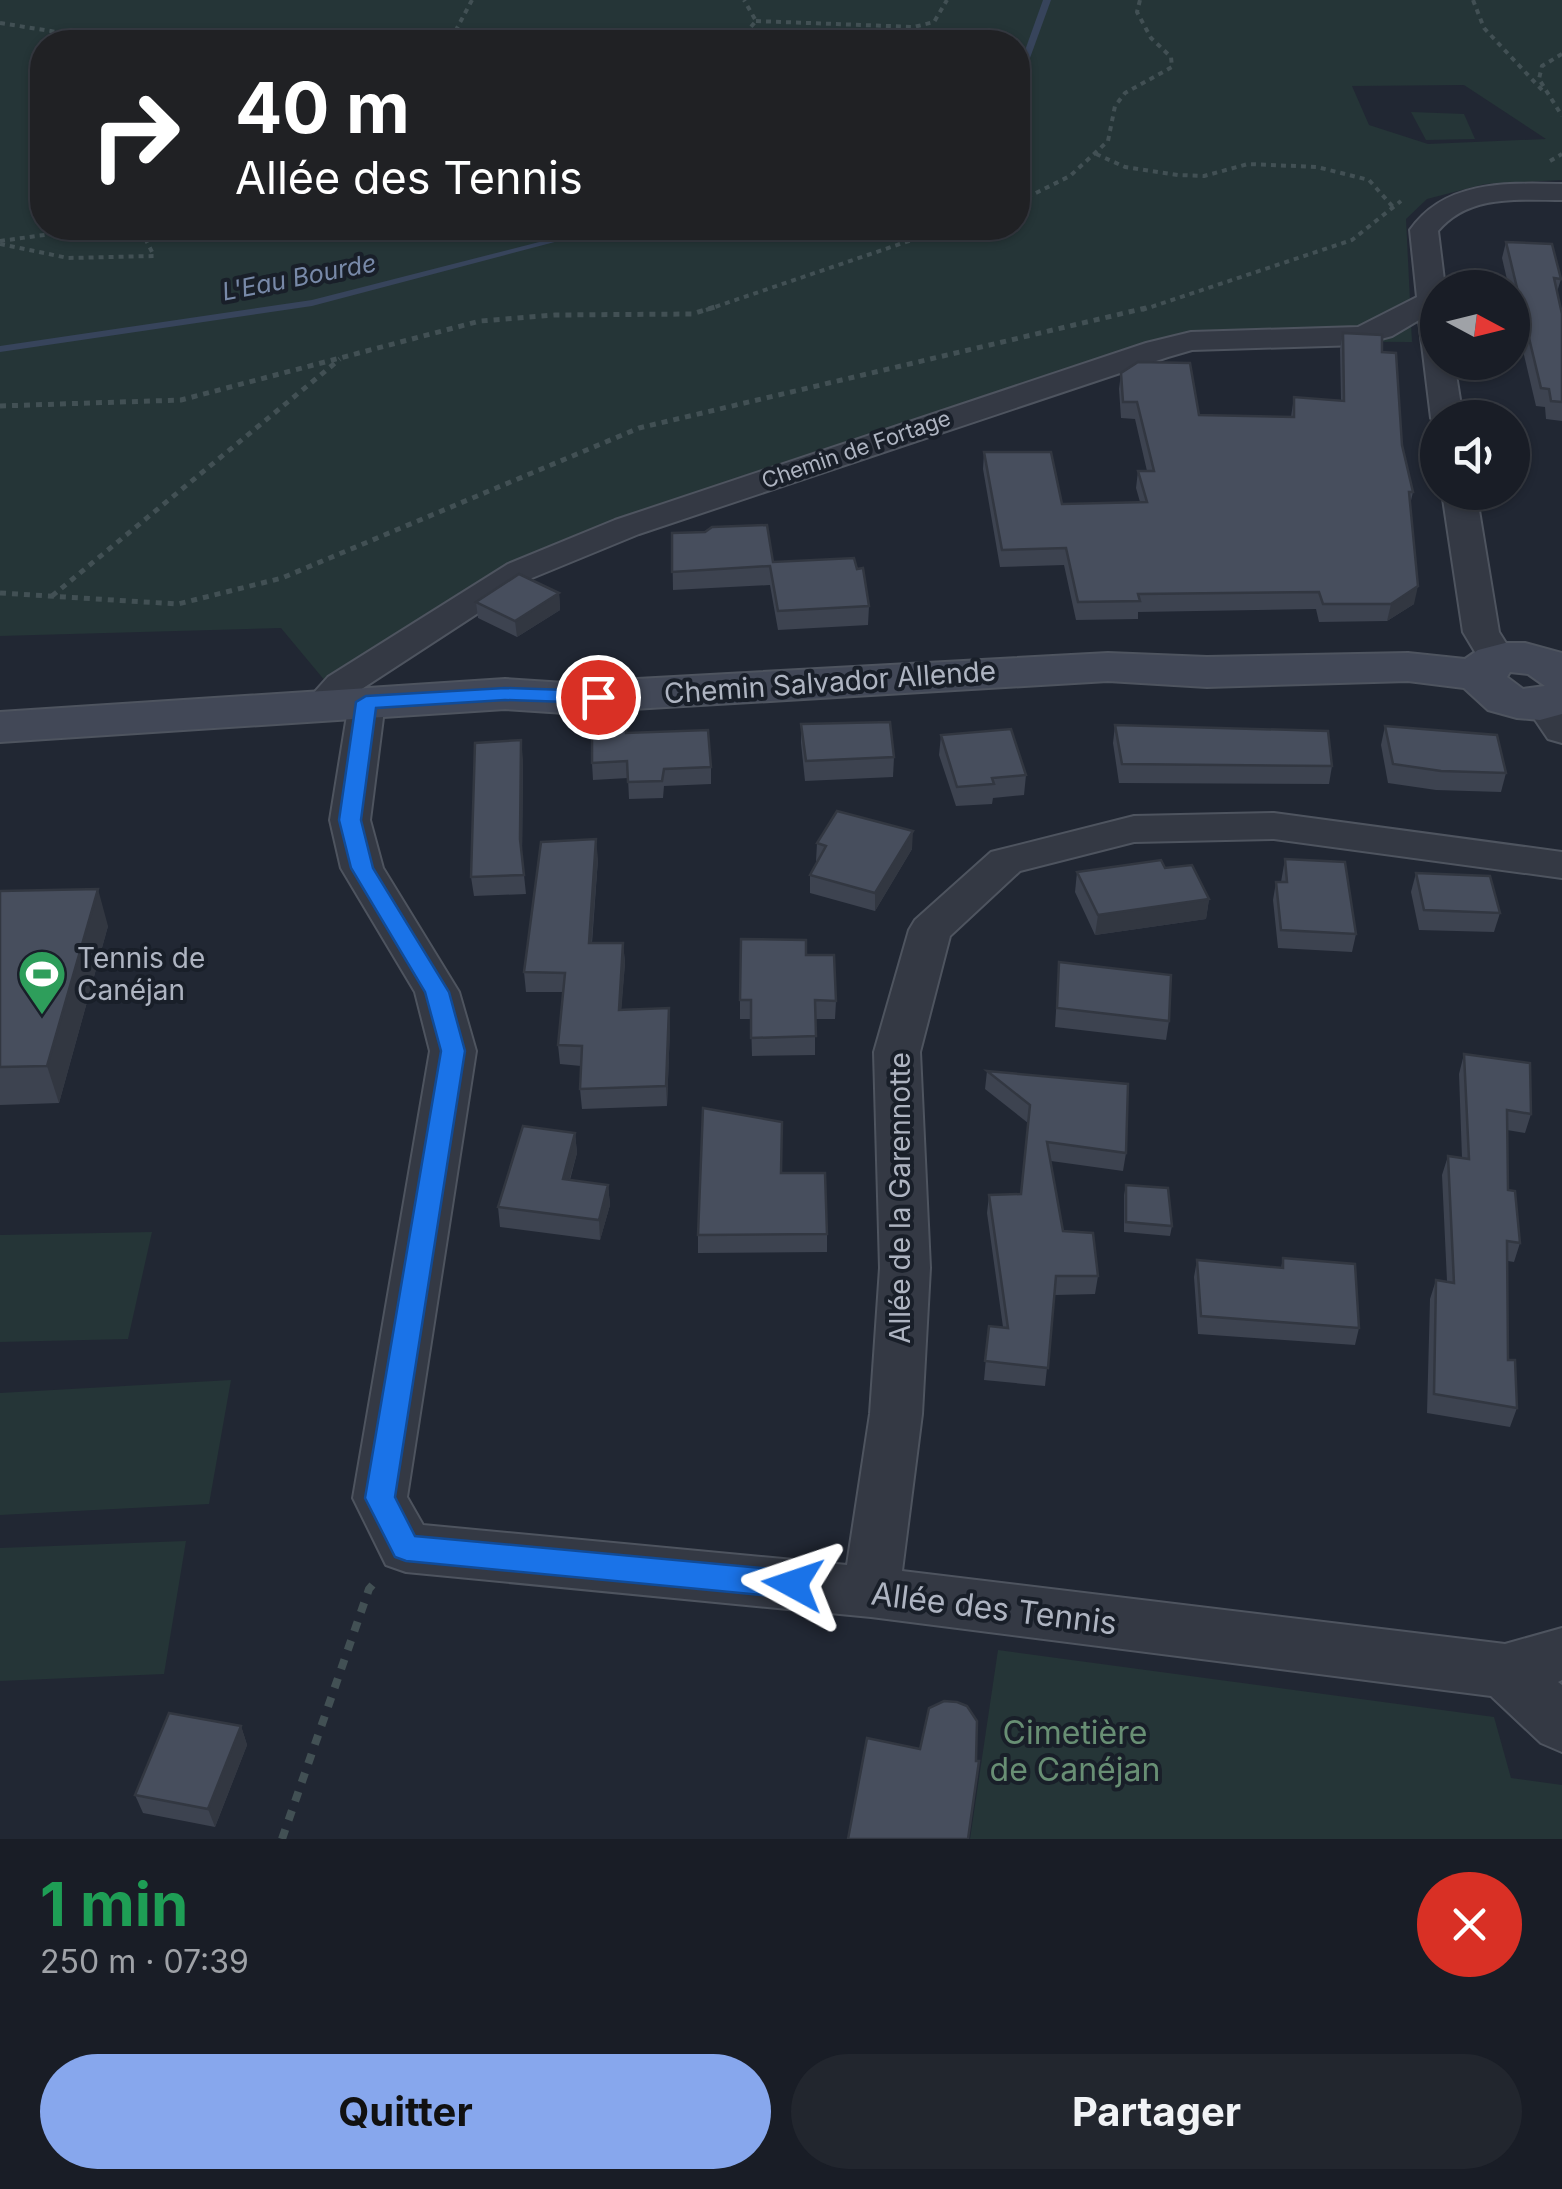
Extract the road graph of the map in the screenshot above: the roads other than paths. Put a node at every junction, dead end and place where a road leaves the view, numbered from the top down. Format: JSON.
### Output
{"nodes":[{"id":1,"x":1562,"y":192,"type":"edge"},
{"id":2,"x":1427,"y":270,"type":"edge"},
{"id":3,"x":1420,"y":307,"type":"edge"},
{"id":4,"x":1462,"y":510,"type":"edge"},
{"id":5,"x":1489,"y":667,"type":"junction"},
{"id":6,"x":1557,"y":702,"type":"edge"},
{"id":7,"x":343,"y":704,"type":"junction"},
{"id":8,"x":0,"y":727,"type":"edge"},
{"id":9,"x":1562,"y":865,"type":"edge"},
{"id":10,"x":871,"y":1592,"type":"junction"},
{"id":11,"x":1562,"y":1654,"type":"edge"},
{"id":12,"x":1506,"y":1672,"type":"junction"},
{"id":13,"x":1562,"y":1724,"type":"edge"}],
"edges":[{"from":1,"to":2,"type":"street"},
{"from":3,"to":7,"type":"street","name":"Chemin de Fortage"},
{"from":4,"to":5,"type":"street"},
{"from":5,"to":6,"type":"street"},
{"from":5,"to":7,"type":"street","name":"Chemin Salvador Allende"},
{"from":7,"to":8,"type":"street","name":"Chemin Salvador Allende"},
{"from":7,"to":10,"type":"street","name":"Allée des Tennis"},
{"from":9,"to":10,"type":"street","name":"Allée de la Garennotte"},
{"from":10,"to":12,"type":"street","name":"Allée des Tennis"},
{"from":11,"to":12,"type":"street","name":"Allée des Tennis"},
{"from":12,"to":13,"type":"street"}]}
